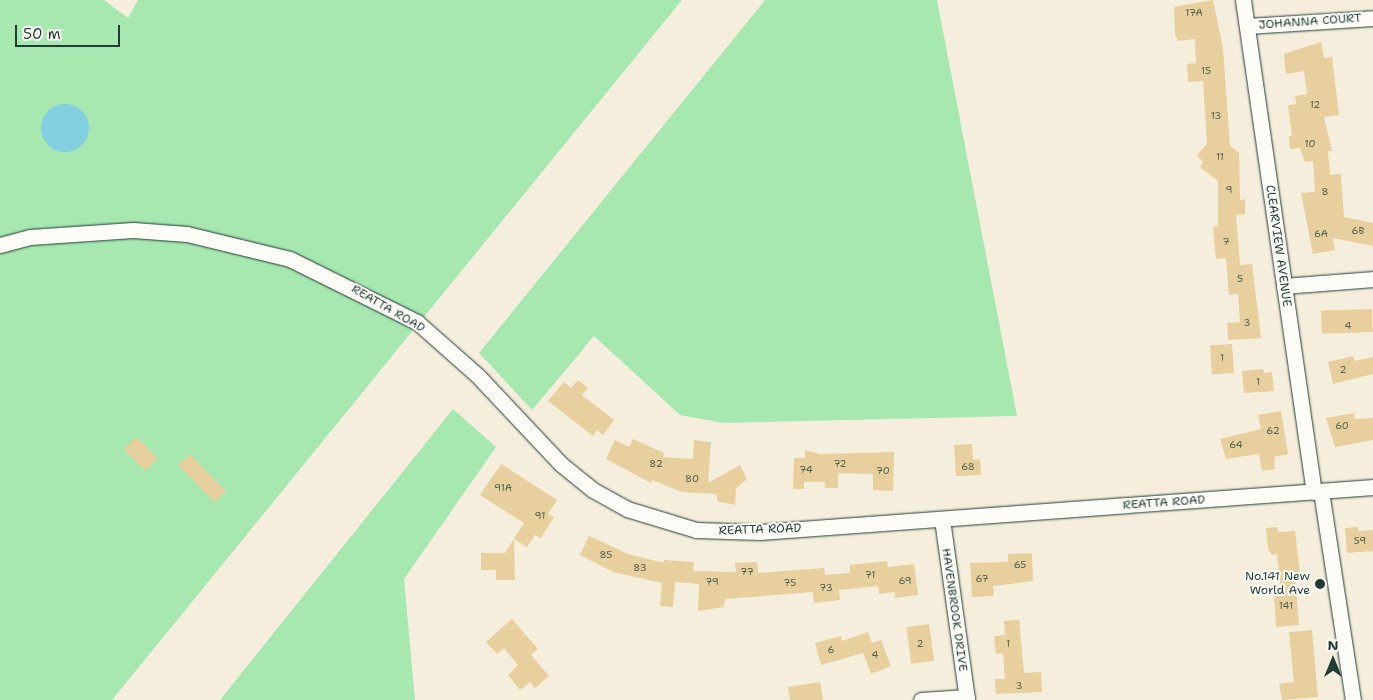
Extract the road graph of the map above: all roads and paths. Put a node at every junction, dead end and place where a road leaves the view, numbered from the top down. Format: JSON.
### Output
{"nodes":[{"id":1,"x":1243,"y":0,"type":"edge"},
{"id":2,"x":1373,"y":18,"type":"edge"},
{"id":3,"x":1247,"y":26,"type":"junction"},
{"id":4,"x":0,"y":245,"type":"edge"},
{"id":5,"x":1373,"y":279,"type":"edge"},
{"id":6,"x":1284,"y":286,"type":"junction"},
{"id":7,"x":1373,"y":487,"type":"edge"},
{"id":8,"x":1317,"y":491,"type":"junction"},
{"id":9,"x":942,"y":519,"type":"junction"},
{"id":10,"x":967,"y":699,"type":"edge"},
{"id":11,"x":921,"y":700,"type":"edge"},
{"id":12,"x":1353,"y":700,"type":"edge"}],
"edges":[{"from":1,"to":3,"type":"street","name":"CLEARVIEW AVENUE"},
{"from":2,"to":3,"type":"street","name":"JOHANNA COURT"},
{"from":3,"to":6,"type":"street","name":"CLEARVIEW AVENUE"},
{"from":4,"to":9,"type":"street","name":"REATTA ROAD"},
{"from":5,"to":6,"type":"street"},
{"from":6,"to":8,"type":"street","name":"CLEARVIEW AVENUE"},
{"from":7,"to":8,"type":"street","name":"REATTA ROAD"},
{"from":8,"to":9,"type":"street","name":"REATTA ROAD"},
{"from":8,"to":12,"type":"street","name":"CLEARVIEW AVENUE"},
{"from":9,"to":10,"type":"street","name":"HAVENBROOK DRIVE"},
{"from":10,"to":11,"type":"street"}]}
